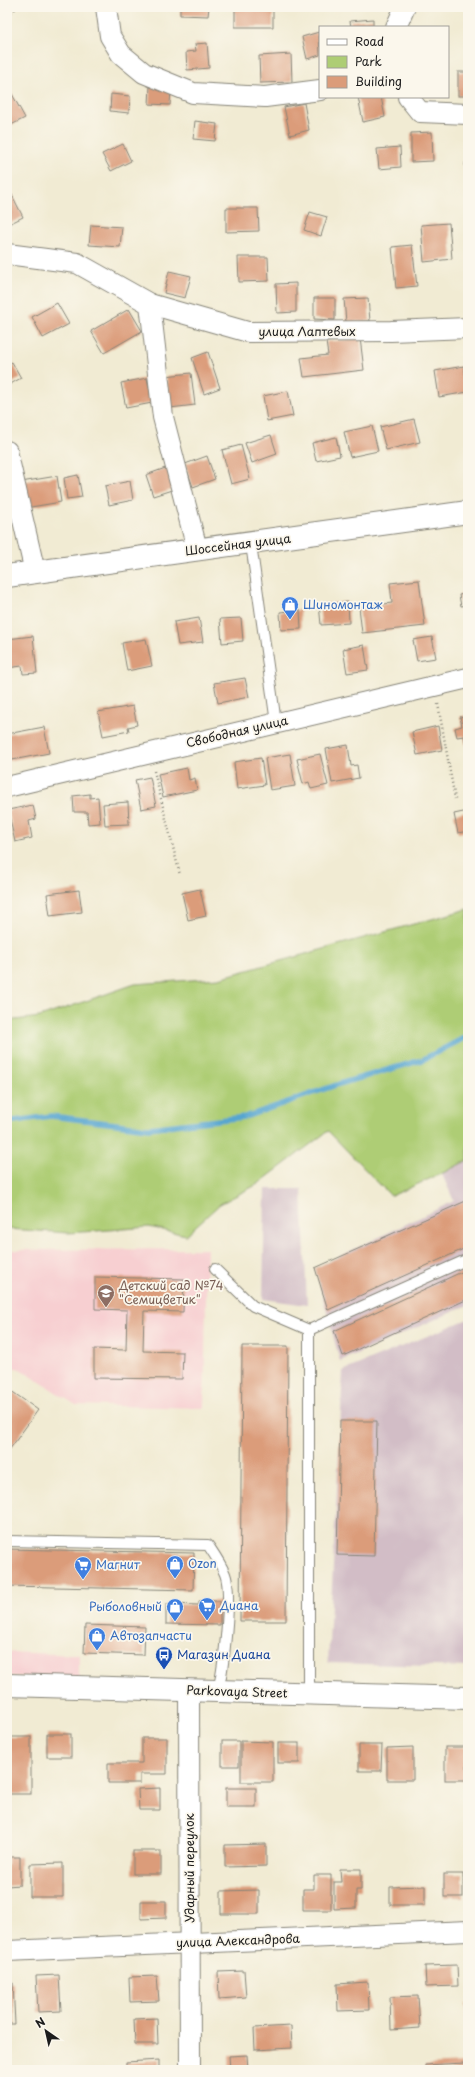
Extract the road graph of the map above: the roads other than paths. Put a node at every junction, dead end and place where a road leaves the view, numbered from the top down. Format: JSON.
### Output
{"nodes":[{"id":1,"x":106,"y":7,"type":"edge"},
{"id":2,"x":406,"y":7,"type":"edge"},
{"id":3,"x":396,"y":26,"type":"edge"},
{"id":4,"x":319,"y":90,"type":"edge"},
{"id":5,"x":409,"y":98,"type":"edge"},
{"id":6,"x":468,"y":114,"type":"edge"},
{"id":7,"x":7,"y":254,"type":"edge"},
{"id":8,"x":150,"y":304,"type":"junction"},
{"id":9,"x":468,"y":328,"type":"edge"},
{"id":10,"x":7,"y":451,"type":"edge"},
{"id":11,"x":468,"y":512,"type":"edge"},
{"id":12,"x":251,"y":544,"type":"junction"},
{"id":13,"x":197,"y":549,"type":"junction"},
{"id":14,"x":35,"y":572,"type":"junction"},
{"id":15,"x":7,"y":576,"type":"edge"},
{"id":16,"x":468,"y":678,"type":"edge"},
{"id":17,"x":276,"y":723,"type":"junction"},
{"id":18,"x":7,"y":787,"type":"edge"},
{"id":19,"x":468,"y":1259,"type":"edge"},
{"id":20,"x":215,"y":1269,"type":"dead end"},
{"id":21,"x":309,"y":1330,"type":"junction"},
{"id":22,"x":7,"y":1541,"type":"edge"},
{"id":23,"x":7,"y":1686,"type":"edge"},
{"id":24,"x":189,"y":1690,"type":"junction"},
{"id":25,"x":218,"y":1691,"type":"junction"},
{"id":26,"x":309,"y":1694,"type":"junction"},
{"id":27,"x":468,"y":1698,"type":"edge"},
{"id":28,"x":468,"y":1931,"type":"edge"},
{"id":29,"x":190,"y":1943,"type":"junction"},
{"id":30,"x":7,"y":1951,"type":"edge"},
{"id":31,"x":190,"y":2070,"type":"edge"}],
"edges":[{"from":1,"to":4,"type":"street"},
{"from":2,"to":3,"type":"street"},
{"from":5,"to":6,"type":"street"},
{"from":7,"to":8,"type":"street","name":"улица Лаптевых"},
{"from":8,"to":9,"type":"street","name":"улица Лаптевых"},
{"from":8,"to":13,"type":"street"},
{"from":10,"to":14,"type":"street"},
{"from":11,"to":12,"type":"main road","name":"Шоссейная улица"},
{"from":12,"to":13,"type":"main road","name":"Шоссейная улица"},
{"from":12,"to":17,"type":"lane"},
{"from":13,"to":14,"type":"main road","name":"Шоссейная улица"},
{"from":14,"to":15,"type":"main road","name":"Шоссейная улица"},
{"from":16,"to":17,"type":"street","name":"Свободная улица"},
{"from":17,"to":18,"type":"street","name":"Свободная улица"},
{"from":19,"to":21,"type":"lane"},
{"from":20,"to":21,"type":"lane"},
{"from":21,"to":26,"type":"lane"},
{"from":22,"to":25,"type":"lane"},
{"from":23,"to":24,"type":"main road","name":"Parkovaya Street"},
{"from":24,"to":25,"type":"main road","name":"Parkovaya Street"},
{"from":24,"to":29,"type":"street","name":"Ударный переулок"},
{"from":25,"to":26,"type":"main road","name":"Parkovaya Street"},
{"from":26,"to":27,"type":"main road","name":"Parkovaya Street"},
{"from":28,"to":29,"type":"street","name":"улица Александрова"},
{"from":29,"to":30,"type":"street","name":"улица Александрова"},
{"from":29,"to":31,"type":"street","name":"Ударный переулок"}]}
